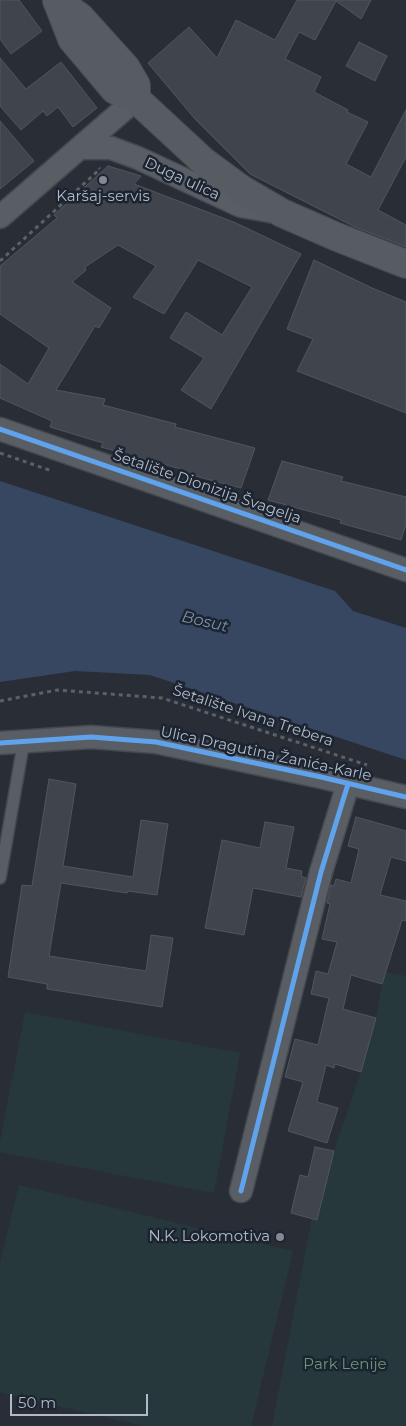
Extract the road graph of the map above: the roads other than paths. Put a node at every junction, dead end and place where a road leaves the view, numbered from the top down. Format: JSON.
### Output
{"nodes":[{"id":1,"x":57,"y":1,"type":"edge"},
{"id":2,"x":136,"y":99,"type":"junction"},
{"id":3,"x":82,"y":148,"type":"junction"},
{"id":4,"x":282,"y":212,"type":"junction"},
{"id":5,"x":0,"y":217,"type":"edge"},
{"id":6,"x":406,"y":264,"type":"edge"},
{"id":7,"x":0,"y":428,"type":"edge"},
{"id":8,"x":406,"y":570,"type":"edge"},
{"id":9,"x":24,"y":740,"type":"junction"},
{"id":10,"x":0,"y":743,"type":"edge"},
{"id":11,"x":348,"y":784,"type":"junction"},
{"id":12,"x":406,"y":797,"type":"edge"},
{"id":13,"x":0,"y":878,"type":"edge"},
{"id":14,"x":241,"y":1191,"type":"dead end"}],
"edges":[{"from":1,"to":2,"type":"main road","name":"Duga ulica"},
{"from":2,"to":3,"type":"street"},
{"from":2,"to":4,"type":"main road","name":"Duga ulica"},
{"from":3,"to":4,"type":"street","name":"Duga ulica"},
{"from":3,"to":5,"type":"street"},
{"from":4,"to":6,"type":"main road","name":"Duga ulica"},
{"from":7,"to":8,"type":"street","name":"Šetalište Dionizija Švagelja"},
{"from":9,"to":10,"type":"street","name":"Ulica Dragutina Žanića-Karle"},
{"from":9,"to":11,"type":"street","name":"Ulica Dragutina Žanića-Karle"},
{"from":9,"to":13,"type":"lane"},
{"from":11,"to":12,"type":"street","name":"Ulica Dragutina Žanića-Karle"},
{"from":11,"to":14,"type":"street"}]}
